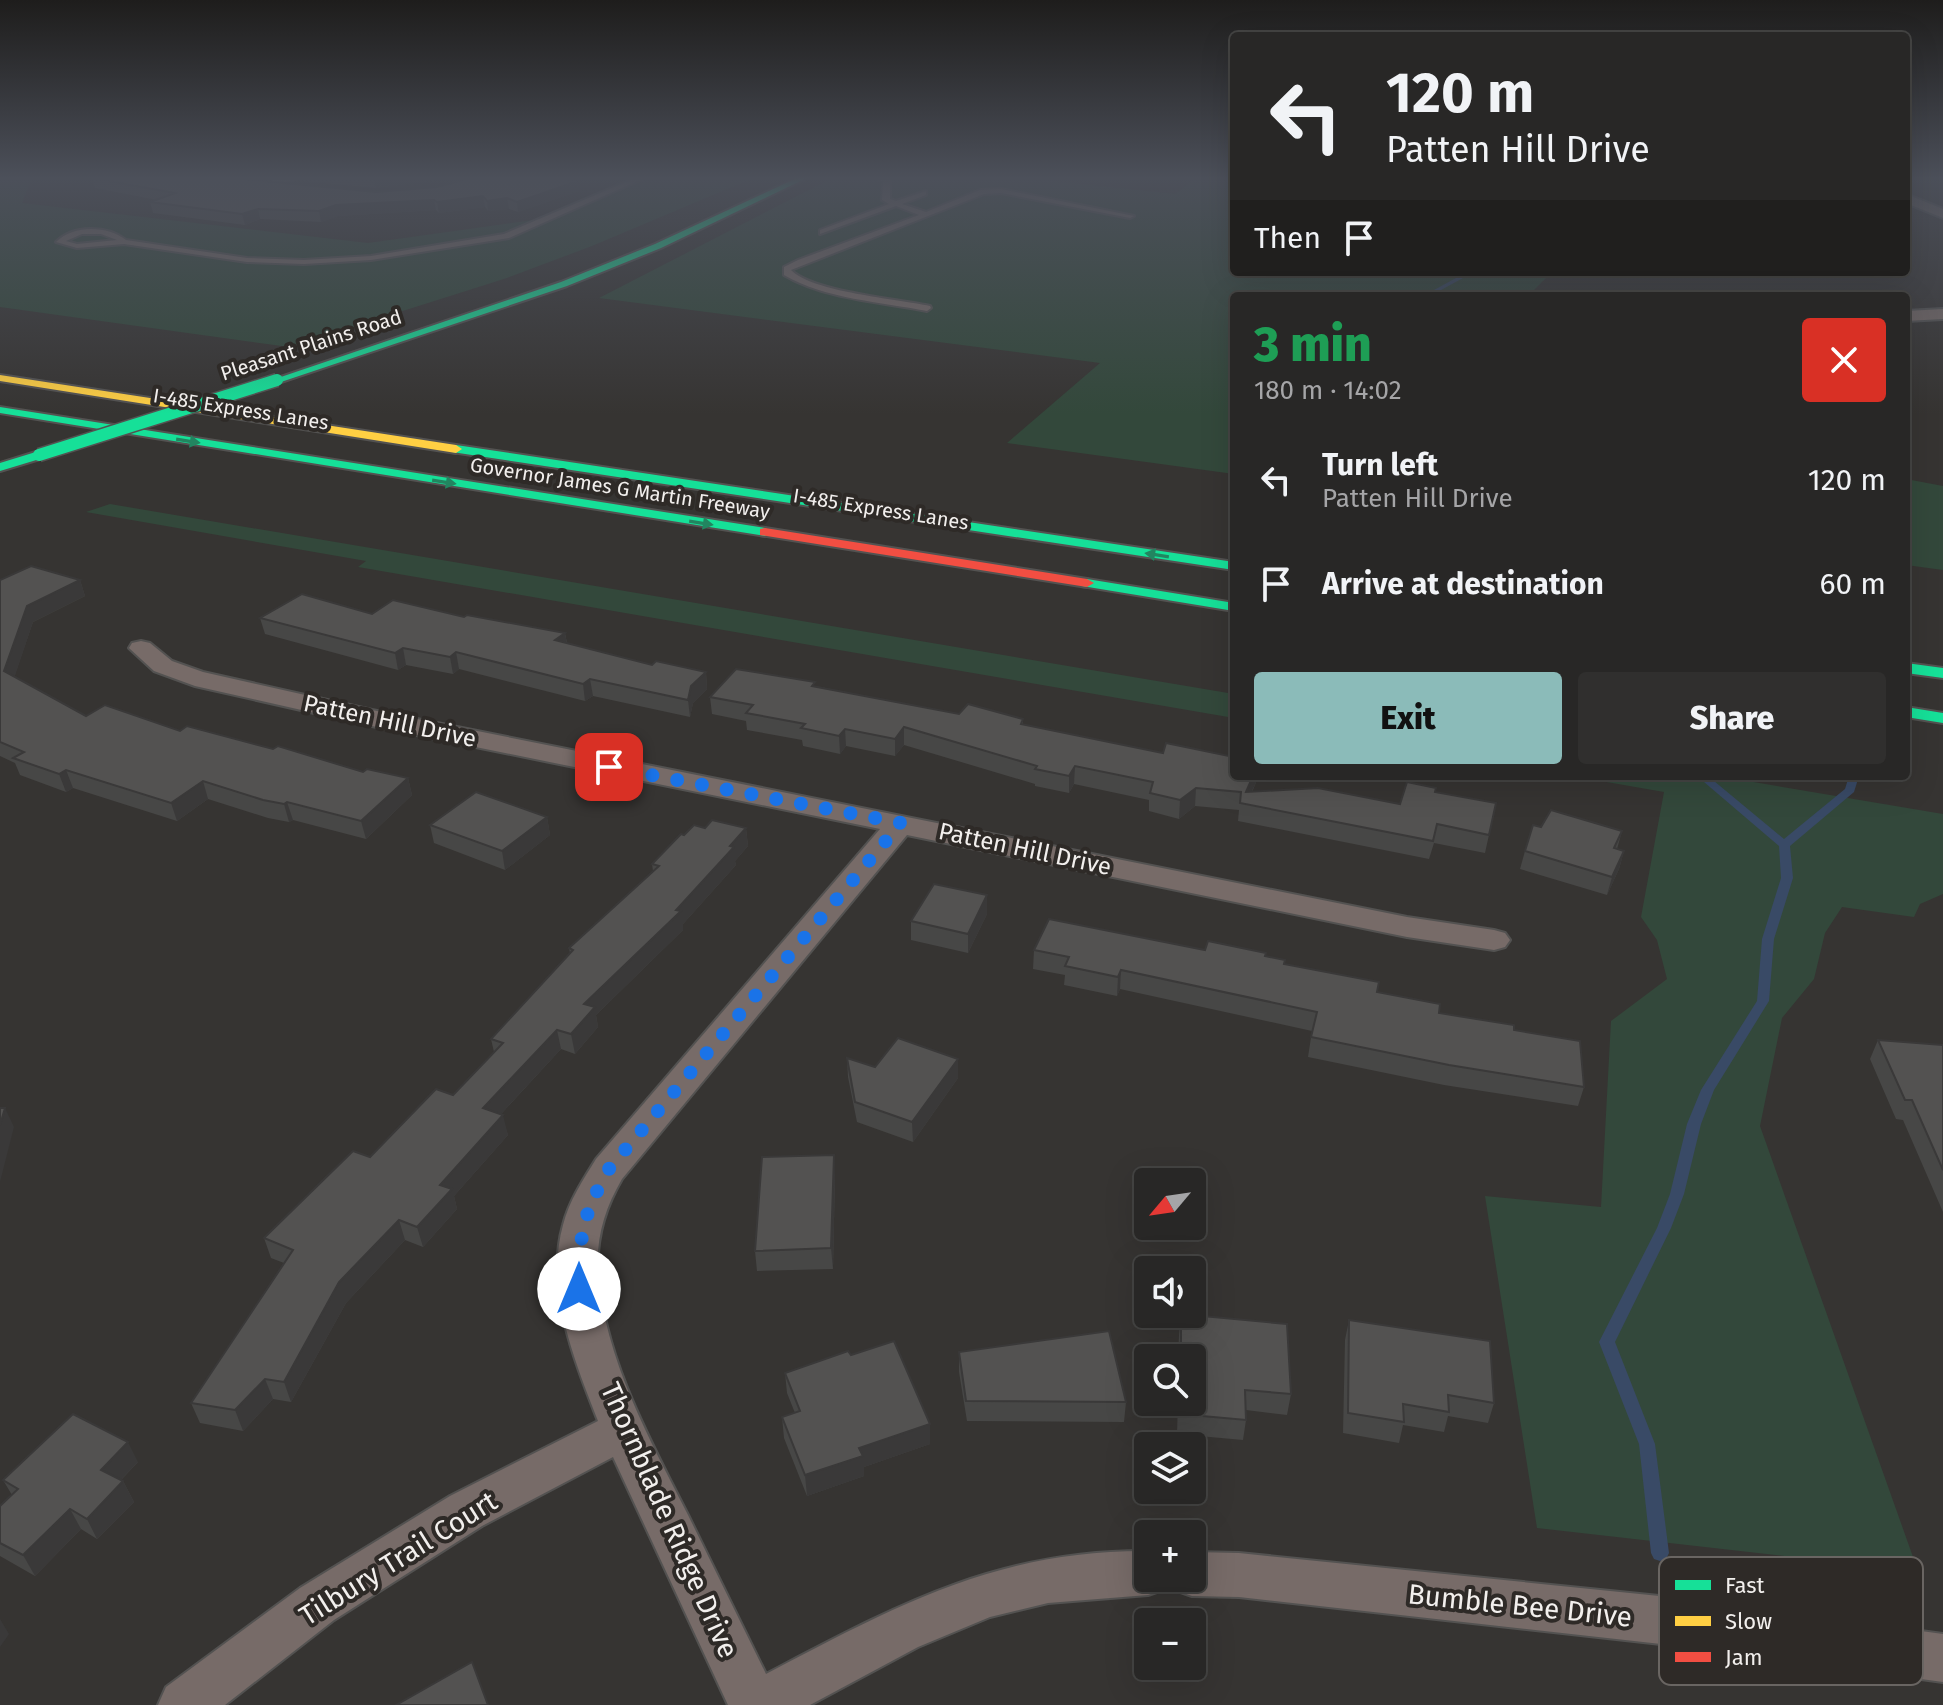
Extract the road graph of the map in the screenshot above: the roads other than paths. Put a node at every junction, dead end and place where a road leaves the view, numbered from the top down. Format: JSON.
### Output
{"nodes":[{"id":1,"x":217,"y":256,"type":"edge"},
{"id":2,"x":386,"y":256,"type":"edge"},
{"id":3,"x":635,"y":256,"type":"edge"},
{"id":4,"x":818,"y":256,"type":"edge"},
{"id":5,"x":927,"y":308,"type":"dead end"},
{"id":6,"x":1943,"y":314,"type":"edge"},
{"id":7,"x":1910,"y":316,"type":"edge"},
{"id":8,"x":0,"y":364,"type":"edge"},
{"id":9,"x":0,"y":378,"type":"edge"},
{"id":10,"x":102,"y":380,"type":"junction"},
{"id":11,"x":0,"y":392,"type":"edge"},
{"id":12,"x":0,"y":410,"type":"edge"},
{"id":13,"x":344,"y":433,"type":"junction"},
{"id":14,"x":0,"y":467,"type":"edge"},
{"id":15,"x":1230,"y":548,"type":"edge"},
{"id":16,"x":925,"y":559,"type":"junction"},
{"id":17,"x":1230,"y":565,"type":"edge"},
{"id":18,"x":1125,"y":569,"type":"dead end"},
{"id":19,"x":1203,"y":583,"type":"dead end"},
{"id":20,"x":1230,"y":606,"type":"edge"},
{"id":21,"x":141,"y":648,"type":"dead end"},
{"id":22,"x":1910,"y":669,"type":"edge"},
{"id":23,"x":1943,"y":673,"type":"edge"},
{"id":24,"x":1910,"y":713,"type":"edge"},
{"id":25,"x":1943,"y":718,"type":"edge"},
{"id":26,"x":901,"y":823,"type":"junction"},
{"id":27,"x":1494,"y":940,"type":"dead end"},
{"id":28,"x":623,"y":1430,"type":"junction"},
{"id":29,"x":1134,"y":1574,"type":"edge"},
{"id":30,"x":1206,"y":1574,"type":"edge"},
{"id":31,"x":1659,"y":1620,"type":"edge"},
{"id":32,"x":1923,"y":1655,"type":"edge"},
{"id":33,"x":1943,"y":1658,"type":"edge"},
{"id":34,"x":184,"y":1705,"type":"edge"},
{"id":35,"x":756,"y":1705,"type":"edge"}],
"edges":[{"from":1,"to":2,"type":"lane"},
{"from":3,"to":14,"type":"main road","name":"Pleasant Plains Road","bridge":true},
{"from":4,"to":5,"type":"lane"},
{"from":6,"to":7,"type":"street"},
{"from":8,"to":10,"type":"main road","name":"Governor James G Martin Freeway"},
{"from":9,"to":13,"type":"main road","name":"I-485 Express Lanes"},
{"from":10,"to":13,"type":"main road"},
{"from":10,"to":15,"type":"main road","name":"Governor James G Martin Freeway"},
{"from":11,"to":18,"type":"main road","name":"I-485 Express Lanes"},
{"from":12,"to":16,"type":"main road","name":"Governor James G Martin Freeway","one_way":true},
{"from":17,"to":13,"type":"main road","name":"I-485 Express Lanes","one_way":true},
{"from":16,"to":19,"type":"main road"},
{"from":16,"to":20,"type":"main road","name":"Governor James G Martin Freeway"},
{"from":21,"to":26,"type":"street","name":"Patten Hill Drive"},
{"from":22,"to":23,"type":"main road"},
{"from":24,"to":25,"type":"main road"},
{"from":26,"to":27,"type":"street","name":"Patten Hill Drive"},
{"from":26,"to":28,"type":"street","name":"Thornblade Ridge Drive"},
{"from":28,"to":34,"type":"street","name":"Tilbury Trail Court"},
{"from":28,"to":35,"type":"street","name":"Thornblade Ridge Drive"},
{"from":29,"to":35,"type":"street"},
{"from":30,"to":31,"type":"street","name":"Bumble Bee Drive"},
{"from":32,"to":33,"type":"street","name":"Bumble Bee Drive"}]}
